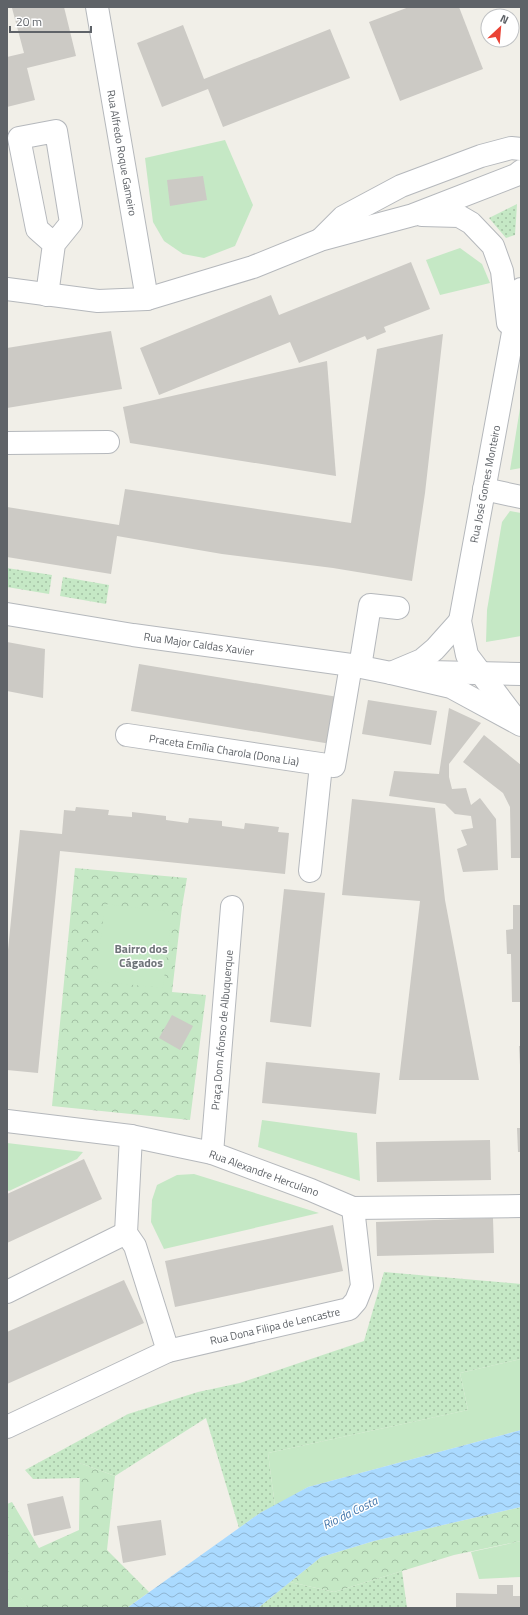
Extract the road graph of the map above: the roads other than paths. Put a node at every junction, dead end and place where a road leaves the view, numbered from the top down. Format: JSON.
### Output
{"nodes":[{"id":1,"x":97,"y":7,"type":"edge"},
{"id":2,"x":521,"y":148,"type":"edge"},
{"id":3,"x":521,"y":171,"type":"edge"},
{"id":4,"x":413,"y":215,"type":"junction"},
{"id":5,"x":320,"y":240,"type":"junction"},
{"id":6,"x":54,"y":244,"type":"dead end"},
{"id":7,"x":7,"y":289,"type":"edge"},
{"id":8,"x":521,"y":289,"type":"edge"},
{"id":9,"x":46,"y":295,"type":"junction"},
{"id":10,"x":147,"y":299,"type":"junction"},
{"id":11,"x":511,"y":347,"type":"junction"},
{"id":12,"x":108,"y":442,"type":"dead end"},
{"id":13,"x":7,"y":443,"type":"edge"},
{"id":14,"x":484,"y":490,"type":"junction"},
{"id":15,"x":521,"y":496,"type":"edge"},
{"id":16,"x":398,"y":608,"type":"dead end"},
{"id":17,"x":7,"y":614,"type":"edge"},
{"id":18,"x":460,"y":621,"type":"junction"},
{"id":19,"x":356,"y":666,"type":"junction"},
{"id":20,"x":391,"y":672,"type":"junction"},
{"id":21,"x":489,"y":673,"type":"junction"},
{"id":22,"x":521,"y":674,"type":"edge"},
{"id":23,"x":519,"y":724,"type":"edge"},
{"id":24,"x":127,"y":735,"type":"dead end"},
{"id":25,"x":321,"y":764,"type":"junction"},
{"id":26,"x":310,"y":871,"type":"dead end"},
{"id":27,"x":232,"y":907,"type":"dead end"},
{"id":28,"x":7,"y":1121,"type":"edge"},
{"id":29,"x":131,"y":1136,"type":"junction"},
{"id":30,"x":212,"y":1153,"type":"junction"},
{"id":31,"x":521,"y":1206,"type":"edge"},
{"id":32,"x":353,"y":1208,"type":"junction"},
{"id":33,"x":126,"y":1233,"type":"junction"},
{"id":34,"x":7,"y":1292,"type":"edge"},
{"id":35,"x":168,"y":1351,"type":"junction"},
{"id":36,"x":7,"y":1427,"type":"edge"}],
"edges":[{"from":1,"to":10,"type":"street","name":"Rua Alfredo Roque Gameiro"},
{"from":2,"to":5,"type":"street"},
{"from":3,"to":4,"type":"street"},
{"from":4,"to":5,"type":"street"},
{"from":4,"to":11,"type":"street","name":"Rua José Gomes Monteiro"},
{"from":5,"to":10,"type":"street"},
{"from":6,"to":9,"type":"street"},
{"from":7,"to":9,"type":"street"},
{"from":8,"to":11,"type":"street","name":"Rua José Gomes Monteiro"},
{"from":9,"to":10,"type":"street"},
{"from":11,"to":14,"type":"street","name":"Rua José Gomes Monteiro"},
{"from":12,"to":13,"type":"street"},
{"from":14,"to":15,"type":"street"},
{"from":14,"to":18,"type":"street","name":"Rua José Gomes Monteiro"},
{"from":16,"to":19,"type":"street"},
{"from":17,"to":19,"type":"street","name":"Rua Major Caldas Xavier"},
{"from":18,"to":20,"type":"street"},
{"from":18,"to":21,"type":"street","name":"Rua José Gomes Monteiro"},
{"from":19,"to":20,"type":"street","name":"Rua Major Caldas Xavier"},
{"from":19,"to":25,"type":"street","name":"Praceta Emília Charola (Dona Lia)"},
{"from":20,"to":21,"type":"street","name":"Rua Major Caldas Xavier"},
{"from":20,"to":23,"type":"street","name":"Rua Major Caldas Xavier"},
{"from":21,"to":22,"type":"street","name":"Rua Major Caldas Xavier"},
{"from":21,"to":23,"type":"street","name":"Rua José Gomes Monteiro"},
{"from":24,"to":25,"type":"street","name":"Praceta Emília Charola (Dona Lia)"},
{"from":25,"to":26,"type":"street"},
{"from":27,"to":30,"type":"street","name":"Praça Dom Afonso de Albuquerque"},
{"from":28,"to":29,"type":"street","name":"Rua Alexandre Herculano"},
{"from":29,"to":30,"type":"street","name":"Rua Alexandre Herculano"},
{"from":29,"to":33,"type":"street"},
{"from":30,"to":32,"type":"street","name":"Rua Alexandre Herculano"},
{"from":31,"to":32,"type":"street","name":"Rua Alexandre Herculano"},
{"from":32,"to":35,"type":"street","name":"Rua Dona Filipa de Lencastre"},
{"from":33,"to":34,"type":"street"},
{"from":33,"to":35,"type":"street"},
{"from":35,"to":36,"type":"street","name":"Rua Dona Filipa de Lencastre"}]}
